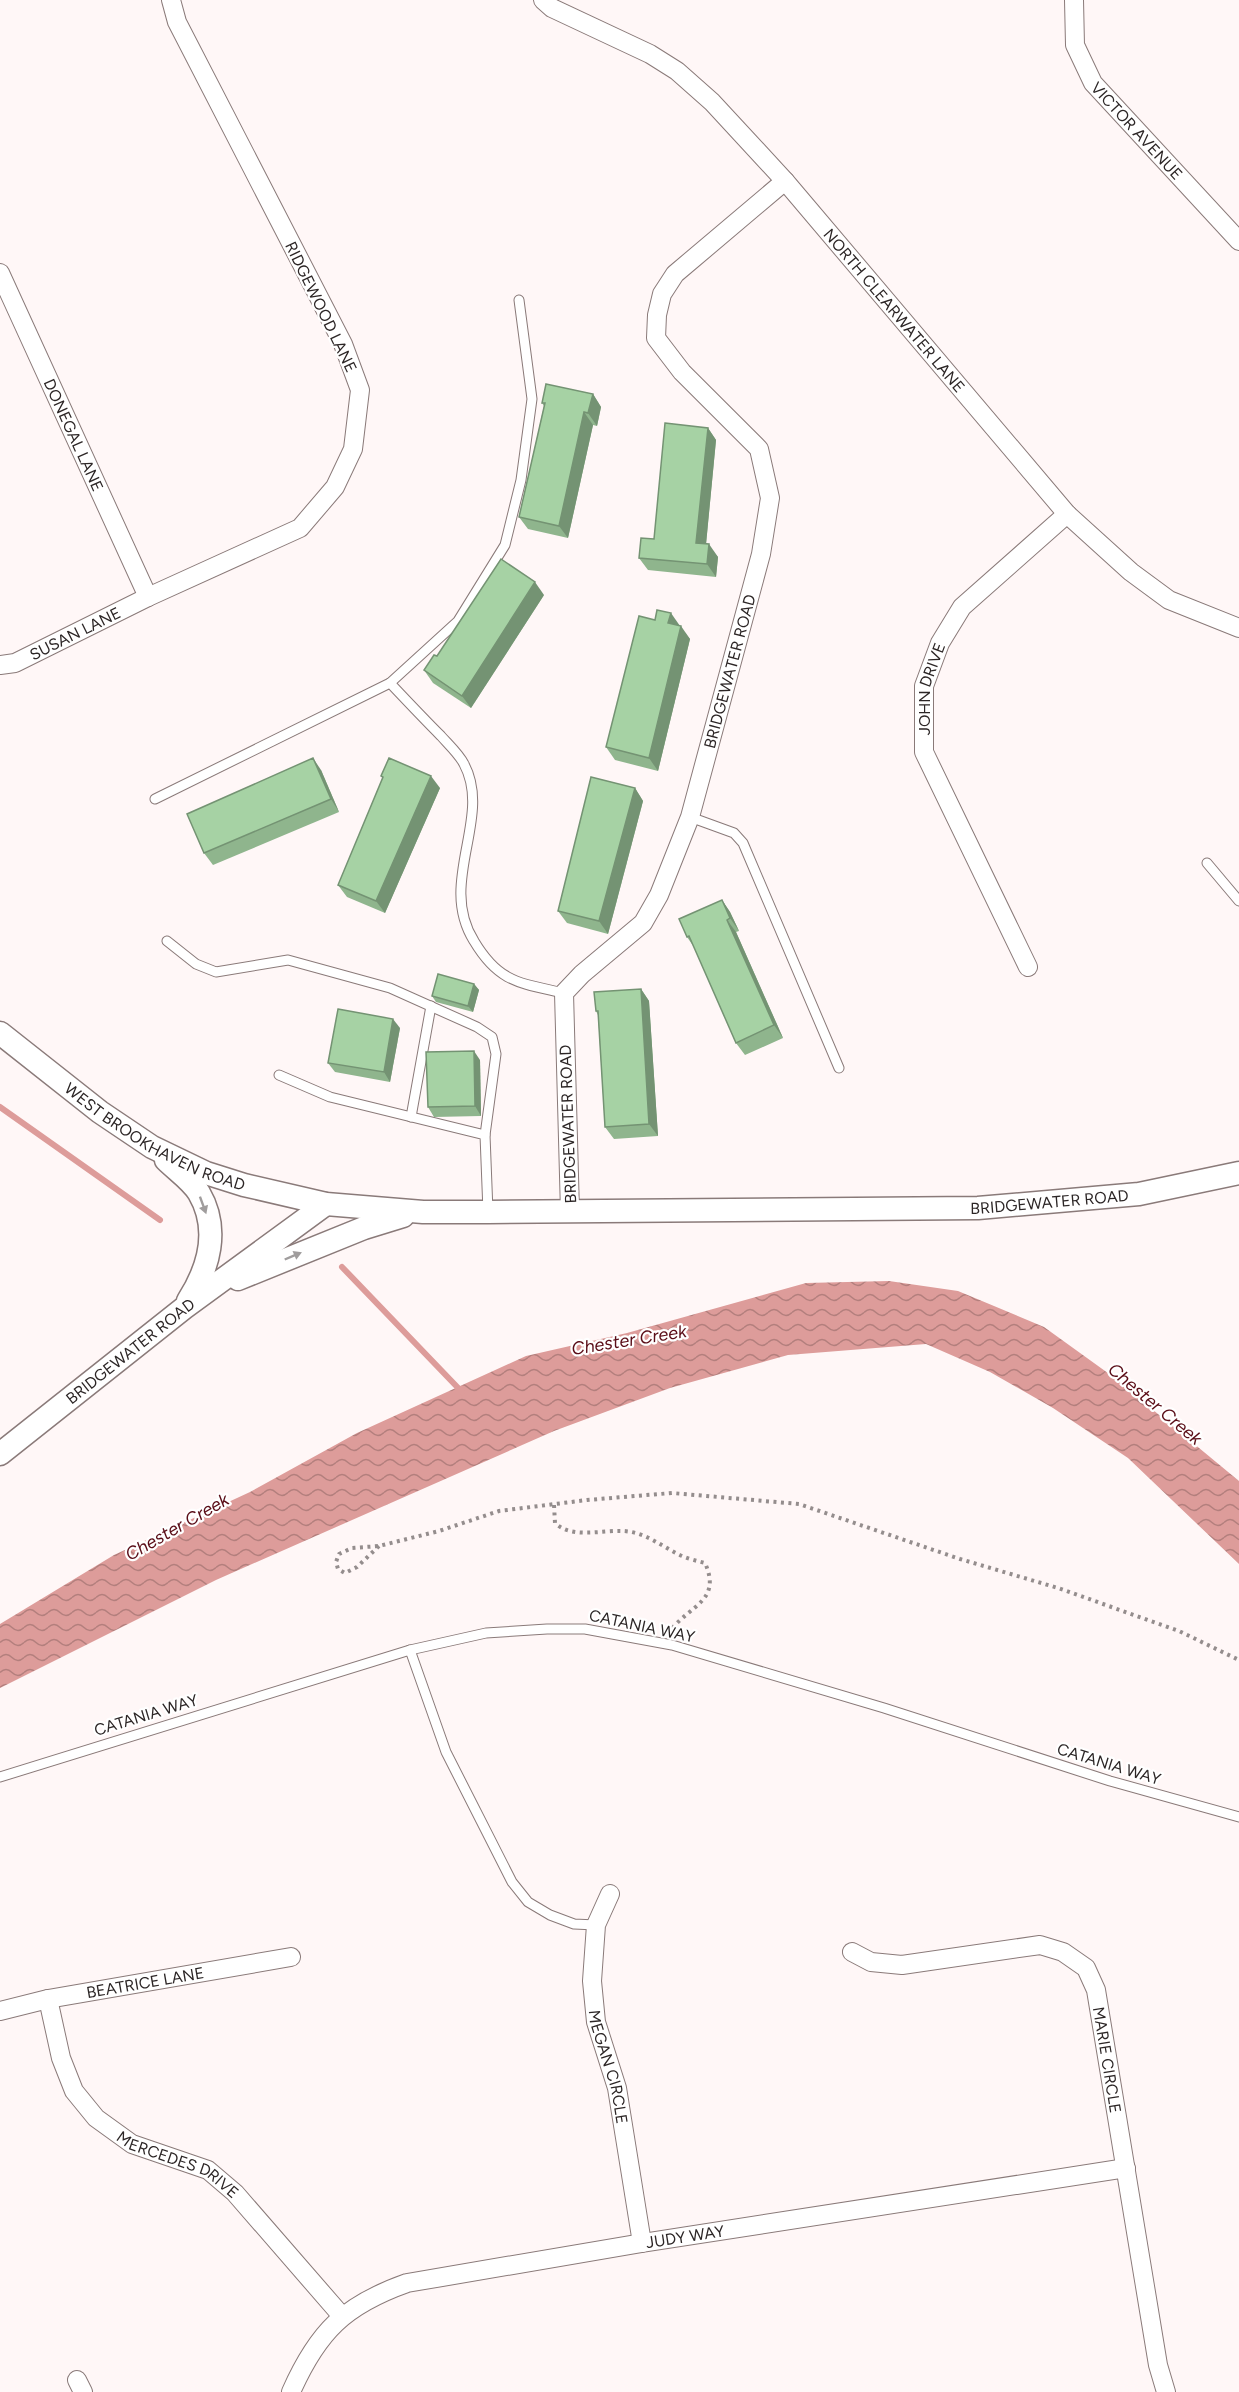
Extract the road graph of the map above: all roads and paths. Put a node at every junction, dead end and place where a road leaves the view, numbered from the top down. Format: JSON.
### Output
{"nodes":[{"id":1,"x":171,"y":0,"type":"edge"},
{"id":2,"x":543,"y":0,"type":"edge"},
{"id":3,"x":1074,"y":0,"type":"edge"},
{"id":4,"x":785,"y":181,"type":"junction"},
{"id":5,"x":1239,"y":241,"type":"edge"},
{"id":6,"x":0,"y":273,"type":"edge"},
{"id":7,"x":519,"y":300,"type":"dead end"},
{"id":8,"x":1067,"y":514,"type":"junction"},
{"id":9,"x":148,"y":597,"type":"junction"},
{"id":10,"x":1239,"y":628,"type":"edge"},
{"id":11,"x":0,"y":665,"type":"edge"},
{"id":12,"x":390,"y":683,"type":"junction"},
{"id":13,"x":155,"y":800,"type":"dead end"},
{"id":14,"x":690,"y":817,"type":"junction"},
{"id":15,"x":1207,"y":863,"type":"dead end"},
{"id":16,"x":1239,"y":901,"type":"edge"},
{"id":17,"x":167,"y":941,"type":"dead end"},
{"id":18,"x":1028,"y":967,"type":"dead end"},
{"id":19,"x":564,"y":993,"type":"junction"},
{"id":20,"x":431,"y":1006,"type":"junction"},
{"id":21,"x":0,"y":1033,"type":"edge"},
{"id":22,"x":839,"y":1068,"type":"dead end"},
{"id":23,"x":279,"y":1075,"type":"dead end"},
{"id":24,"x":411,"y":1117,"type":"junction"},
{"id":25,"x":485,"y":1135,"type":"junction"},
{"id":26,"x":152,"y":1147,"type":"junction"},
{"id":27,"x":1239,"y":1173,"type":"edge"},
{"id":28,"x":326,"y":1204,"type":"junction"},
{"id":29,"x":423,"y":1212,"type":"junction"},
{"id":30,"x":488,"y":1212,"type":"junction"},
{"id":31,"x":570,"y":1212,"type":"junction"},
{"id":32,"x":184,"y":1308,"type":"junction"},
{"id":33,"x":0,"y":1454,"type":"edge"},
{"id":34,"x":554,"y":1505,"type":"junction"},
{"id":35,"x":379,"y":1546,"type":"junction"},
{"id":36,"x":662,"y":1643,"type":"junction"},
{"id":37,"x":410,"y":1650,"type":"junction"},
{"id":38,"x":1239,"y":1660,"type":"edge"},
{"id":39,"x":0,"y":1777,"type":"edge"},
{"id":40,"x":1239,"y":1817,"type":"edge"},
{"id":41,"x":610,"y":1894,"type":"dead end"},
{"id":42,"x":596,"y":1925,"type":"junction"},
{"id":43,"x":852,"y":1952,"type":"dead end"},
{"id":44,"x":291,"y":1958,"type":"dead end"},
{"id":45,"x":48,"y":1999,"type":"junction"},
{"id":46,"x":0,"y":2011,"type":"edge"},
{"id":47,"x":1126,"y":2168,"type":"junction"},
{"id":48,"x":642,"y":2242,"type":"junction"},
{"id":49,"x":341,"y":2315,"type":"junction"},
{"id":50,"x":291,"y":2392,"type":"edge"},
{"id":51,"x":1166,"y":2392,"type":"edge"}],
"edges":[{"from":1,"to":9,"type":"street","name":"RIDGEWOOD LANE"},
{"from":2,"to":4,"type":"street","name":"NORTH CLEARWATER LANE"},
{"from":3,"to":5,"type":"street","name":"VICTOR AVENUE"},
{"from":4,"to":8,"type":"street","name":"NORTH CLEARWATER LANE"},
{"from":4,"to":14,"type":"street","name":"BRIDGEWATER ROAD"},
{"from":6,"to":9,"type":"street","name":"DONEGAL LANE"},
{"from":7,"to":12,"type":"lane"},
{"from":8,"to":10,"type":"street","name":"NORTH CLEARWATER LANE"},
{"from":8,"to":18,"type":"street","name":"JOHN DRIVE"},
{"from":9,"to":11,"type":"street","name":"SUSAN LANE"},
{"from":12,"to":13,"type":"lane"},
{"from":12,"to":19,"type":"lane"},
{"from":14,"to":19,"type":"street","name":"BRIDGEWATER ROAD"},
{"from":14,"to":22,"type":"lane"},
{"from":15,"to":16,"type":"lane"},
{"from":17,"to":20,"type":"lane"},
{"from":19,"to":31,"type":"street","name":"BRIDGEWATER ROAD"},
{"from":20,"to":24,"type":"lane"},
{"from":20,"to":25,"type":"lane"},
{"from":21,"to":26,"type":"street","name":"WEST BROOKHAVEN ROAD"},
{"from":23,"to":24,"type":"lane"},
{"from":24,"to":25,"type":"lane"},
{"from":25,"to":30,"type":"lane"},
{"from":26,"to":28,"type":"street","name":"WEST BROOKHAVEN ROAD"},
{"from":26,"to":32,"type":"street","one_way":true},
{"from":27,"to":31,"type":"street","name":"BRIDGEWATER ROAD"},
{"from":28,"to":29,"type":"street","name":"BRIDGEWATER ROAD"},
{"from":28,"to":32,"type":"street","name":"BRIDGEWATER ROAD"},
{"from":29,"to":30,"type":"street","name":"BRIDGEWATER ROAD"},
{"from":32,"to":29,"type":"street","one_way":true},
{"from":30,"to":31,"type":"street","name":"BRIDGEWATER ROAD"},
{"from":32,"to":33,"type":"street","name":"BRIDGEWATER ROAD"},
{"from":34,"to":35,"type":"path"},
{"from":34,"to":36,"type":"path"},
{"from":34,"to":38,"type":"path"},
{"from":35,"to":35,"type":"path"},
{"from":36,"to":37,"type":"lane","name":"CATANIA WAY"},
{"from":36,"to":40,"type":"lane","name":"CATANIA WAY"},
{"from":37,"to":39,"type":"lane","name":"CATANIA WAY"},
{"from":37,"to":42,"type":"lane"},
{"from":41,"to":42,"type":"street","name":"MEGAN CIRCLE"},
{"from":42,"to":48,"type":"street","name":"MEGAN CIRCLE"},
{"from":43,"to":47,"type":"street","name":"MARIE CIRCLE"},
{"from":44,"to":45,"type":"street","name":"BEATRICE LANE"},
{"from":45,"to":46,"type":"street","name":"BEATRICE LANE"},
{"from":45,"to":49,"type":"street","name":"MERCEDES DRIVE"},
{"from":47,"to":48,"type":"street","name":"JUDY WAY"},
{"from":47,"to":51,"type":"street","name":"MARIE CIRCLE"},
{"from":48,"to":49,"type":"street","name":"JUDY WAY"},
{"from":49,"to":50,"type":"street","name":"JUDY WAY"}]}
